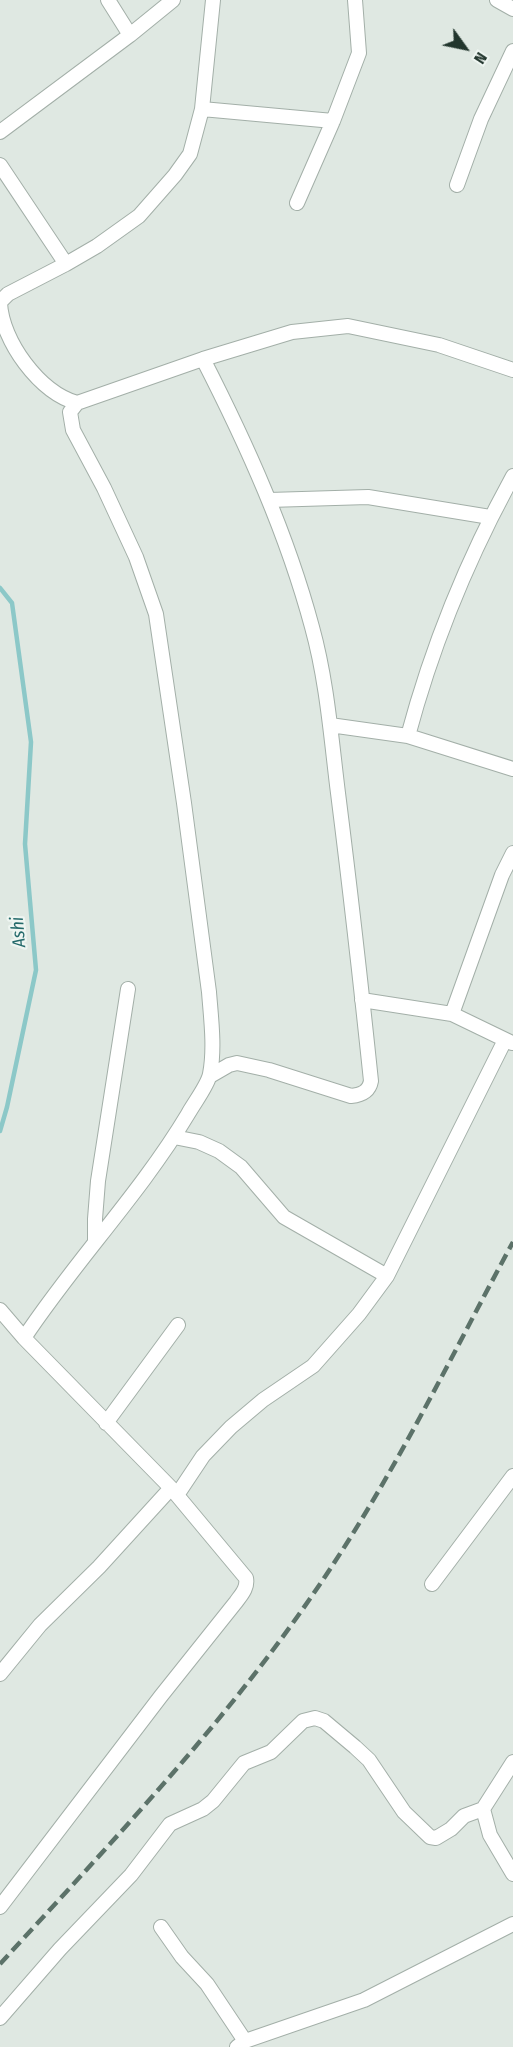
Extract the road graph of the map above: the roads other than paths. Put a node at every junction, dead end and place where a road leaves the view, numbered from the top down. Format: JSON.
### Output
{"nodes":[{"id":1,"x":108,"y":0,"type":"edge"},
{"id":2,"x":173,"y":0,"type":"edge"},
{"id":3,"x":213,"y":0,"type":"edge"},
{"id":4,"x":355,"y":0,"type":"edge"},
{"id":5,"x":497,"y":0,"type":"edge"},
{"id":6,"x":513,"y":9,"type":"edge"},
{"id":7,"x":130,"y":36,"type":"junction"},
{"id":8,"x":513,"y":51,"type":"edge"},
{"id":9,"x":202,"y":109,"type":"junction"},
{"id":10,"x":333,"y":121,"type":"junction"},
{"id":11,"x":0,"y":132,"type":"edge"},
{"id":12,"x":0,"y":165,"type":"edge"},
{"id":13,"x":457,"y":185,"type":"dead end"},
{"id":14,"x":297,"y":203,"type":"dead end"},
{"id":15,"x":66,"y":264,"type":"junction"},
{"id":16,"x":0,"y":302,"type":"edge"},
{"id":17,"x":203,"y":359,"type":"junction"},
{"id":18,"x":513,"y":370,"type":"edge"},
{"id":19,"x":77,"y":403,"type":"junction"},
{"id":20,"x":512,"y":482,"type":"edge"},
{"id":21,"x":269,"y":500,"type":"junction"},
{"id":22,"x":490,"y":518,"type":"junction"},
{"id":23,"x":330,"y":725,"type":"junction"},
{"id":24,"x":408,"y":736,"type":"junction"},
{"id":25,"x":513,"y":769,"type":"edge"},
{"id":26,"x":513,"y":853,"type":"edge"},
{"id":27,"x":128,"y":989,"type":"dead end"},
{"id":28,"x":362,"y":1000,"type":"junction"},
{"id":29,"x":452,"y":1014,"type":"junction"},
{"id":30,"x":509,"y":1042,"type":"edge"},
{"id":31,"x":210,"y":1076,"type":"junction"},
{"id":32,"x":174,"y":1137,"type":"junction"},
{"id":33,"x":95,"y":1241,"type":"junction"},
{"id":34,"x":387,"y":1275,"type":"junction"},
{"id":35,"x":0,"y":1310,"type":"edge"},
{"id":36,"x":178,"y":1325,"type":"dead end"},
{"id":37,"x":24,"y":1338,"type":"junction"},
{"id":38,"x":106,"y":1423,"type":"junction"},
{"id":39,"x":513,"y":1476,"type":"edge"},
{"id":40,"x":174,"y":1492,"type":"junction"},
{"id":41,"x":432,"y":1584,"type":"dead end"},
{"id":42,"x":0,"y":1674,"type":"edge"},
{"id":43,"x":513,"y":1762,"type":"edge"},
{"id":44,"x":483,"y":1809,"type":"junction"},
{"id":45,"x":513,"y":1874,"type":"edge"},
{"id":46,"x":0,"y":1906,"type":"edge"},
{"id":47,"x":513,"y":1924,"type":"edge"},
{"id":48,"x":161,"y":1927,"type":"dead end"},
{"id":49,"x":0,"y":2018,"type":"edge"},
{"id":50,"x":241,"y":2044,"type":"edge"}],
"edges":[{"from":1,"to":7,"type":"street"},
{"from":2,"to":7,"type":"street"},
{"from":3,"to":9,"type":"street"},
{"from":4,"to":10,"type":"street"},
{"from":5,"to":6,"type":"street"},
{"from":7,"to":11,"type":"street"},
{"from":8,"to":13,"type":"street"},
{"from":9,"to":10,"type":"street"},
{"from":9,"to":15,"type":"street"},
{"from":10,"to":14,"type":"street"},
{"from":12,"to":15,"type":"street"},
{"from":15,"to":16,"type":"street"},
{"from":16,"to":19,"type":"street"},
{"from":17,"to":18,"type":"street"},
{"from":17,"to":19,"type":"street"},
{"from":17,"to":21,"type":"street"},
{"from":19,"to":31,"type":"street"},
{"from":20,"to":22,"type":"street"},
{"from":21,"to":22,"type":"street"},
{"from":21,"to":23,"type":"street"},
{"from":22,"to":24,"type":"street"},
{"from":23,"to":24,"type":"street"},
{"from":23,"to":28,"type":"street"},
{"from":24,"to":25,"type":"street"},
{"from":26,"to":29,"type":"street"},
{"from":27,"to":33,"type":"street"},
{"from":28,"to":29,"type":"street"},
{"from":28,"to":31,"type":"street"},
{"from":29,"to":30,"type":"street"},
{"from":30,"to":34,"type":"street"},
{"from":31,"to":32,"type":"street"},
{"from":32,"to":33,"type":"street"},
{"from":32,"to":34,"type":"street"},
{"from":33,"to":37,"type":"street"},
{"from":34,"to":40,"type":"street"},
{"from":35,"to":37,"type":"street"},
{"from":36,"to":38,"type":"street"},
{"from":37,"to":38,"type":"street"},
{"from":38,"to":40,"type":"street"},
{"from":39,"to":41,"type":"street"},
{"from":40,"to":42,"type":"street"},
{"from":40,"to":46,"type":"street"},
{"from":43,"to":44,"type":"street"},
{"from":44,"to":45,"type":"street"},
{"from":44,"to":49,"type":"street"},
{"from":47,"to":50,"type":"street"},
{"from":48,"to":50,"type":"street"}]}
